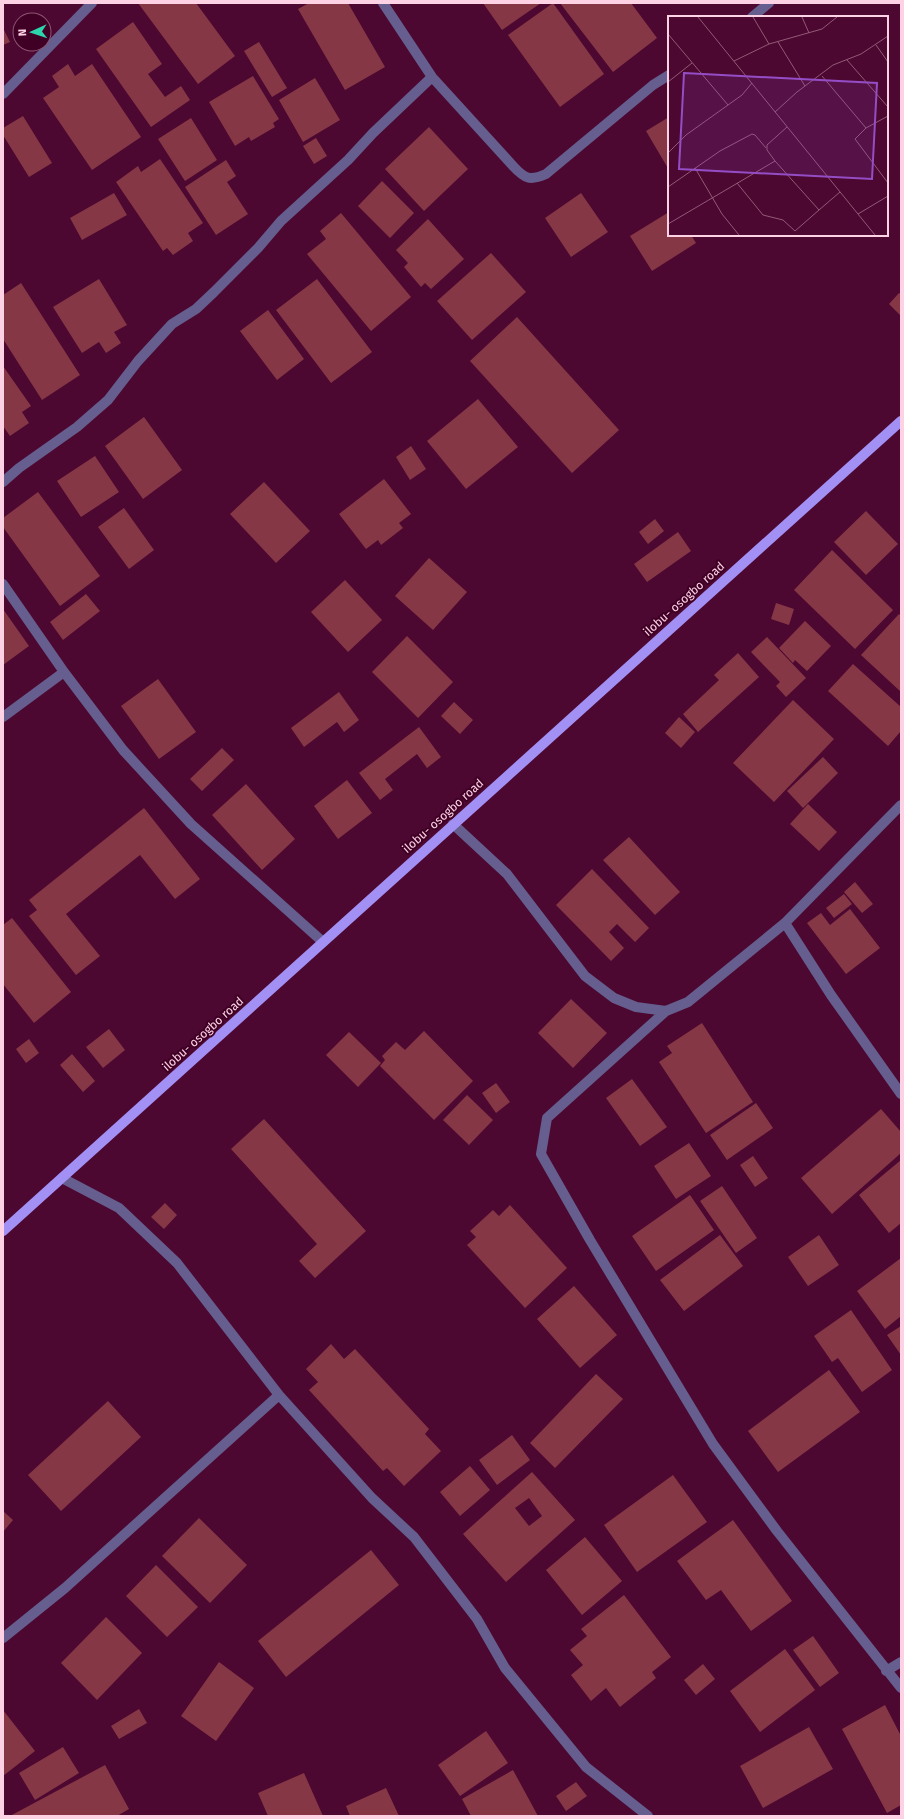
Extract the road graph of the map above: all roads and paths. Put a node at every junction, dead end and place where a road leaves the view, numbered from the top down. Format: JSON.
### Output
{"nodes":[{"id":1,"x":92,"y":3,"type":"edge"},
{"id":2,"x":383,"y":3,"type":"edge"},
{"id":3,"x":769,"y":3,"type":"edge"},
{"id":4,"x":753,"y":16,"type":"edge"},
{"id":5,"x":668,"y":76,"type":"edge"},
{"id":6,"x":432,"y":77,"type":"junction"},
{"id":7,"x":3,"y":94,"type":"edge"},
{"id":8,"x":901,"y":421,"type":"edge"},
{"id":9,"x":3,"y":482,"type":"edge"},
{"id":10,"x":3,"y":584,"type":"edge"},
{"id":11,"x":64,"y":672,"type":"junction"},
{"id":12,"x":3,"y":717,"type":"edge"},
{"id":13,"x":901,"y":805,"type":"edge"},
{"id":14,"x":453,"y":824,"type":"junction"},
{"id":15,"x":785,"y":923,"type":"junction"},
{"id":16,"x":323,"y":942,"type":"junction"},
{"id":17,"x":666,"y":1010,"type":"junction"},
{"id":18,"x":901,"y":1094,"type":"edge"},
{"id":19,"x":62,"y":1178,"type":"junction"},
{"id":20,"x":3,"y":1231,"type":"edge"},
{"id":21,"x":279,"y":1395,"type":"junction"},
{"id":22,"x":3,"y":1638,"type":"edge"},
{"id":23,"x":901,"y":1662,"type":"edge"},
{"id":24,"x":886,"y":1671,"type":"junction"},
{"id":25,"x":901,"y":1688,"type":"edge"},
{"id":26,"x":648,"y":1816,"type":"edge"}],
"edges":[{"from":1,"to":7,"type":"street"},
{"from":2,"to":6,"type":"street"},
{"from":3,"to":4,"type":"street"},
{"from":5,"to":6,"type":"street"},
{"from":6,"to":9,"type":"street"},
{"from":8,"to":14,"type":"main road","name":"ilobu- osogbo road"},
{"from":10,"to":11,"type":"street"},
{"from":11,"to":12,"type":"street"},
{"from":11,"to":16,"type":"street"},
{"from":13,"to":15,"type":"street"},
{"from":14,"to":16,"type":"main road","name":"ilobu- osogbo road"},
{"from":14,"to":17,"type":"street"},
{"from":15,"to":17,"type":"street"},
{"from":15,"to":18,"type":"street"},
{"from":16,"to":19,"type":"main road","name":"ilobu- osogbo road"},
{"from":17,"to":24,"type":"street"},
{"from":19,"to":20,"type":"main road","name":"ilobu- osogbo road"},
{"from":19,"to":21,"type":"street"},
{"from":21,"to":22,"type":"street"},
{"from":21,"to":26,"type":"street"},
{"from":23,"to":24,"type":"street"},
{"from":24,"to":25,"type":"street"}]}
